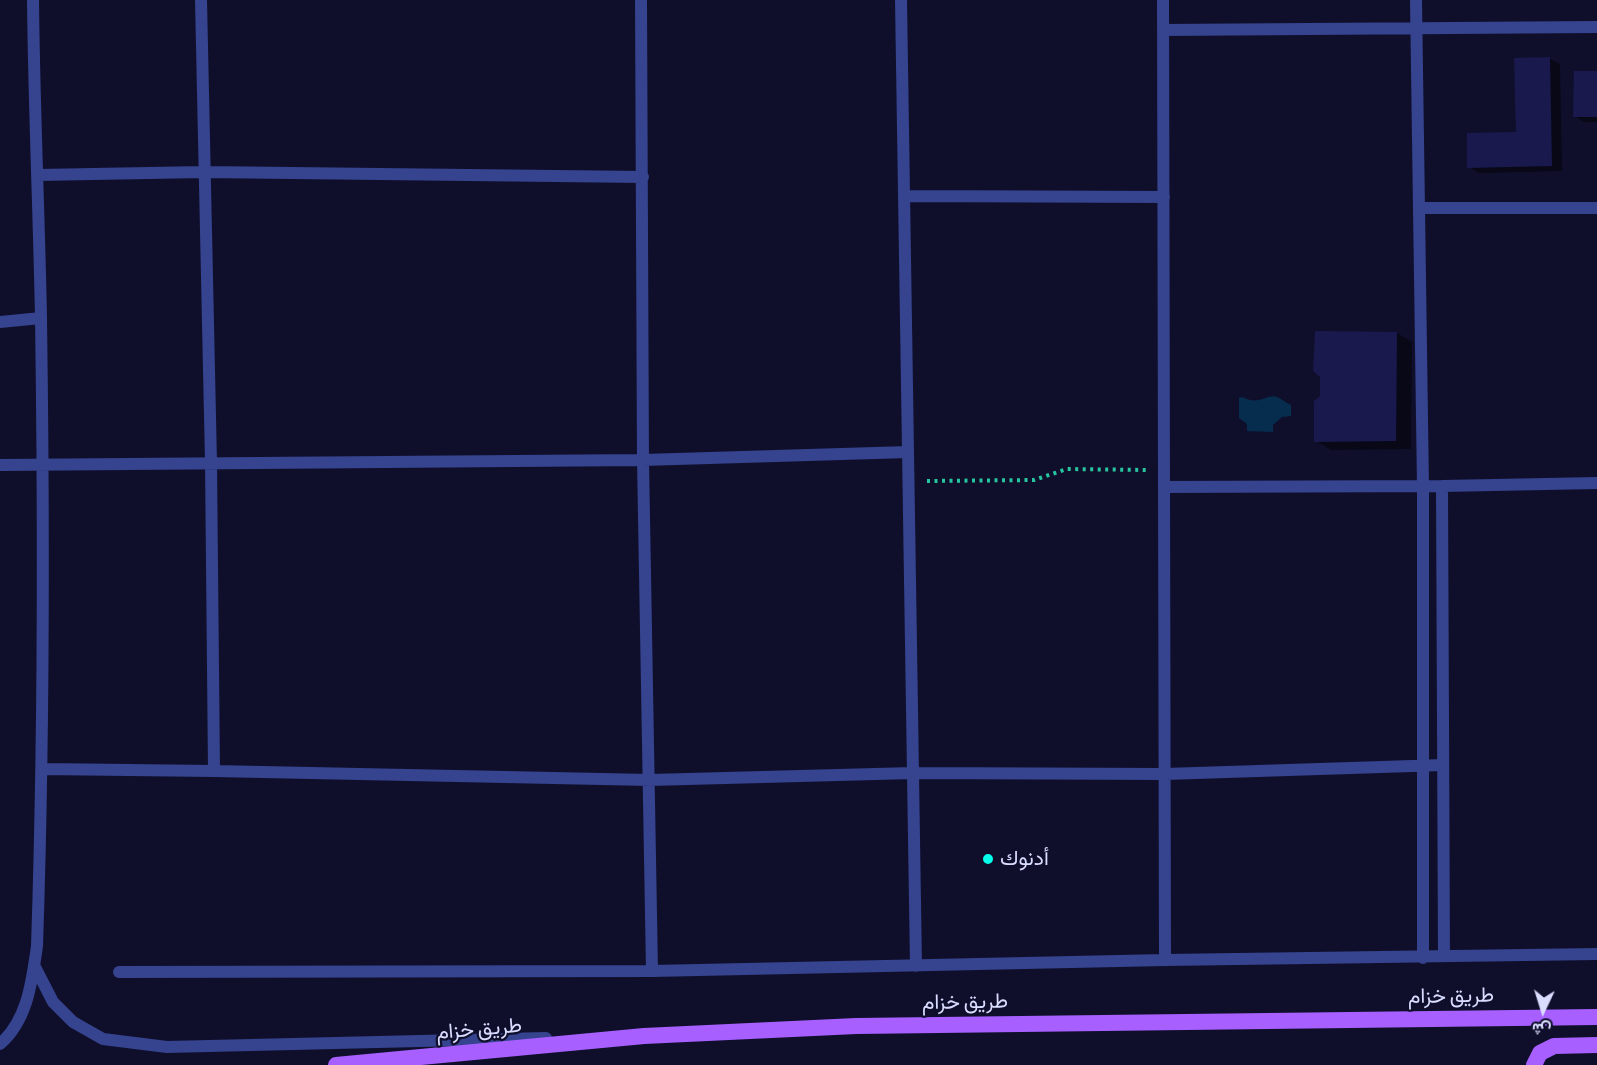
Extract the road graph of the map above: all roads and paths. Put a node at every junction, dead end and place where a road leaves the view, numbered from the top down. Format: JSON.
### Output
{"nodes":[{"id":1,"x":33,"y":0,"type":"edge"},
{"id":2,"x":201,"y":0,"type":"edge"},
{"id":3,"x":641,"y":0,"type":"edge"},
{"id":4,"x":901,"y":0,"type":"edge"},
{"id":5,"x":1163,"y":0,"type":"edge"},
{"id":6,"x":1416,"y":0,"type":"edge"},
{"id":7,"x":1597,"y":27,"type":"edge"},
{"id":8,"x":1163,"y":30,"type":"junction"},
{"id":9,"x":1416,"y":30,"type":"junction"},
{"id":10,"x":204,"y":172,"type":"junction"},
{"id":11,"x":38,"y":175,"type":"junction"},
{"id":12,"x":643,"y":177,"type":"junction"},
{"id":13,"x":904,"y":196,"type":"junction"},
{"id":14,"x":1164,"y":197,"type":"junction"},
{"id":15,"x":1420,"y":208,"type":"junction"},
{"id":16,"x":1597,"y":208,"type":"edge"},
{"id":17,"x":41,"y":318,"type":"junction"},
{"id":18,"x":0,"y":322,"type":"edge"},
{"id":19,"x":908,"y":452,"type":"junction"},
{"id":20,"x":643,"y":460,"type":"junction"},
{"id":21,"x":211,"y":462,"type":"junction"},
{"id":22,"x":42,"y":463,"type":"junction"},
{"id":23,"x":0,"y":465,"type":"edge"},
{"id":24,"x":1164,"y":470,"type":"junction"},
{"id":25,"x":909,"y":481,"type":"junction"},
{"id":26,"x":1597,"y":483,"type":"edge"},
{"id":27,"x":1423,"y":486,"type":"junction"},
{"id":28,"x":1442,"y":486,"type":"junction"},
{"id":29,"x":1164,"y":488,"type":"junction"},
{"id":30,"x":1423,"y":765,"type":"junction"},
{"id":31,"x":1443,"y":765,"type":"junction"},
{"id":32,"x":43,"y":769,"type":"junction"},
{"id":33,"x":214,"y":771,"type":"junction"},
{"id":34,"x":913,"y":773,"type":"junction"},
{"id":35,"x":1165,"y":774,"type":"junction"},
{"id":36,"x":650,"y":780,"type":"junction"},
{"id":37,"x":1597,"y":954,"type":"edge"},
{"id":38,"x":1444,"y":956,"type":"junction"},
{"id":39,"x":1423,"y":958,"type":"junction"},
{"id":40,"x":1165,"y":960,"type":"junction"},
{"id":41,"x":34,"y":965,"type":"junction"},
{"id":42,"x":916,"y":966,"type":"junction"},
{"id":43,"x":652,"y":971,"type":"junction"},
{"id":44,"x":119,"y":972,"type":"dead end"},
{"id":45,"x":1597,"y":1017,"type":"edge"},
{"id":46,"x":644,"y":1036,"type":"junction"},
{"id":47,"x":0,"y":1044,"type":"edge"},
{"id":48,"x":1597,"y":1045,"type":"edge"},
{"id":49,"x":336,"y":1065,"type":"edge"},
{"id":50,"x":1534,"y":1065,"type":"edge"}],
"edges":[{"from":1,"to":11,"type":"street"},
{"from":2,"to":10,"type":"street"},
{"from":3,"to":12,"type":"street"},
{"from":4,"to":13,"type":"street"},
{"from":5,"to":8,"type":"street"},
{"from":6,"to":9,"type":"street"},
{"from":7,"to":9,"type":"street"},
{"from":8,"to":9,"type":"street"},
{"from":8,"to":14,"type":"street"},
{"from":9,"to":15,"type":"street"},
{"from":10,"to":11,"type":"street"},
{"from":10,"to":12,"type":"street"},
{"from":10,"to":21,"type":"street"},
{"from":11,"to":17,"type":"street"},
{"from":12,"to":20,"type":"street"},
{"from":13,"to":14,"type":"street"},
{"from":13,"to":19,"type":"street"},
{"from":14,"to":24,"type":"street"},
{"from":15,"to":16,"type":"street"},
{"from":15,"to":27,"type":"street"},
{"from":17,"to":18,"type":"street"},
{"from":17,"to":22,"type":"street"},
{"from":19,"to":20,"type":"street"},
{"from":19,"to":25,"type":"street"},
{"from":20,"to":21,"type":"street"},
{"from":20,"to":36,"type":"street"},
{"from":21,"to":22,"type":"street"},
{"from":21,"to":33,"type":"street"},
{"from":22,"to":23,"type":"street"},
{"from":22,"to":32,"type":"street"},
{"from":24,"to":25,"type":"path"},
{"from":24,"to":29,"type":"street"},
{"from":25,"to":34,"type":"street"},
{"from":26,"to":28,"type":"street"},
{"from":27,"to":28,"type":"street"},
{"from":27,"to":29,"type":"street"},
{"from":27,"to":30,"type":"street"},
{"from":28,"to":31,"type":"street"},
{"from":29,"to":35,"type":"street"},
{"from":30,"to":31,"type":"street"},
{"from":30,"to":35,"type":"street"},
{"from":30,"to":39,"type":"street"},
{"from":31,"to":38,"type":"street"},
{"from":32,"to":33,"type":"street"},
{"from":32,"to":41,"type":"street"},
{"from":33,"to":36,"type":"street"},
{"from":34,"to":35,"type":"street"},
{"from":34,"to":36,"type":"street"},
{"from":34,"to":42,"type":"street"},
{"from":35,"to":40,"type":"street"},
{"from":36,"to":43,"type":"street"},
{"from":37,"to":38,"type":"street"},
{"from":38,"to":39,"type":"street"},
{"from":39,"to":40,"type":"street"},
{"from":40,"to":42,"type":"street"},
{"from":41,"to":46,"type":"street"},
{"from":41,"to":47,"type":"street"},
{"from":42,"to":43,"type":"street"},
{"from":43,"to":44,"type":"street"},
{"from":45,"to":46,"type":"main road","name":"طريق خزام"},
{"from":46,"to":49,"type":"main road","name":"طريق خزام"},
{"from":48,"to":50,"type":"main road"}]}
